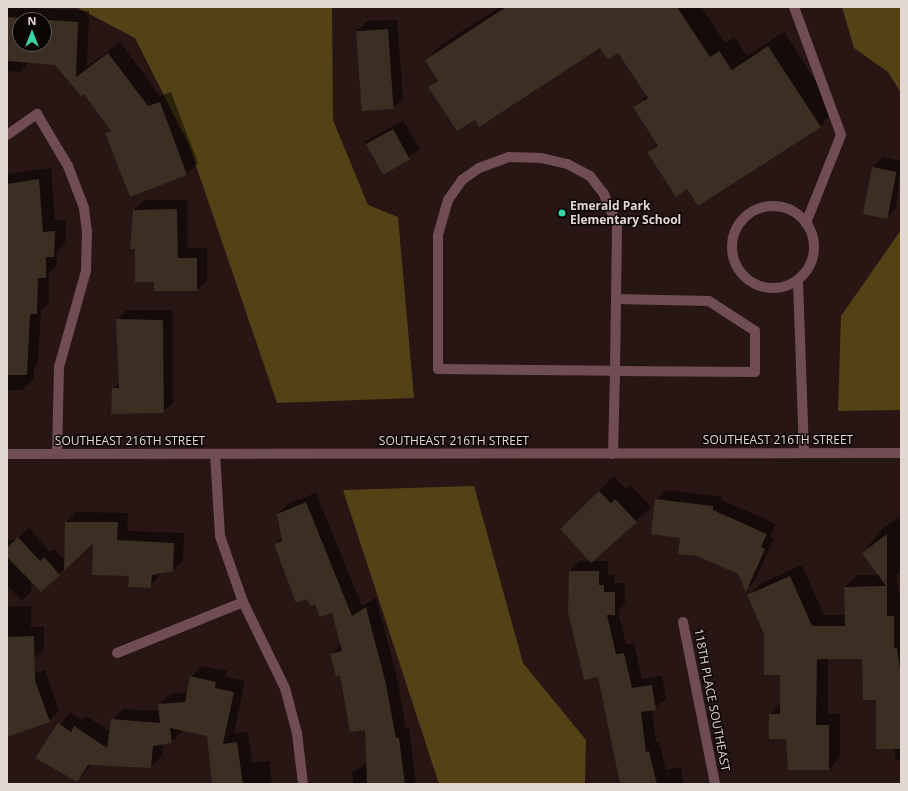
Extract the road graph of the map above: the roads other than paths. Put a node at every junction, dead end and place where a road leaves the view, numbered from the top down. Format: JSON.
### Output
{"nodes":[{"id":1,"x":794,"y":7,"type":"edge"},
{"id":2,"x":7,"y":135,"type":"edge"},
{"id":3,"x":806,"y":223,"type":"junction"},
{"id":4,"x":798,"y":281,"type":"junction"},
{"id":5,"x":616,"y":299,"type":"junction"},
{"id":6,"x":615,"y":371,"type":"junction"},
{"id":7,"x":804,"y":453,"type":"junction"},
{"id":8,"x":901,"y":453,"type":"edge"},
{"id":9,"x":7,"y":454,"type":"edge"},
{"id":10,"x":57,"y":454,"type":"junction"},
{"id":11,"x":215,"y":454,"type":"junction"},
{"id":12,"x":613,"y":454,"type":"junction"},
{"id":13,"x":243,"y":602,"type":"junction"},
{"id":14,"x":683,"y":622,"type":"dead end"},
{"id":15,"x":117,"y":653,"type":"dead end"},
{"id":16,"x":303,"y":784,"type":"edge"},
{"id":17,"x":715,"y":784,"type":"edge"}],
"edges":[{"from":1,"to":3,"type":"street"},
{"from":2,"to":10,"type":"street"},
{"from":3,"to":4,"type":"street"},
{"from":3,"to":4,"type":"street"},
{"from":4,"to":7,"type":"street"},
{"from":5,"to":6,"type":"street"},
{"from":5,"to":6,"type":"street"},
{"from":5,"to":6,"type":"street"},
{"from":6,"to":12,"type":"street"},
{"from":7,"to":8,"type":"street","name":"SOUTHEAST 216TH STREET"},
{"from":7,"to":12,"type":"street","name":"SOUTHEAST 216TH STREET"},
{"from":9,"to":10,"type":"street","name":"SOUTHEAST 216TH STREET"},
{"from":10,"to":11,"type":"street","name":"SOUTHEAST 216TH STREET"},
{"from":11,"to":12,"type":"street","name":"SOUTHEAST 216TH STREET"},
{"from":11,"to":13,"type":"street"},
{"from":13,"to":15,"type":"street"},
{"from":13,"to":16,"type":"street"},
{"from":14,"to":17,"type":"street","name":"118TH PLACE SOUTHEAST"}]}
